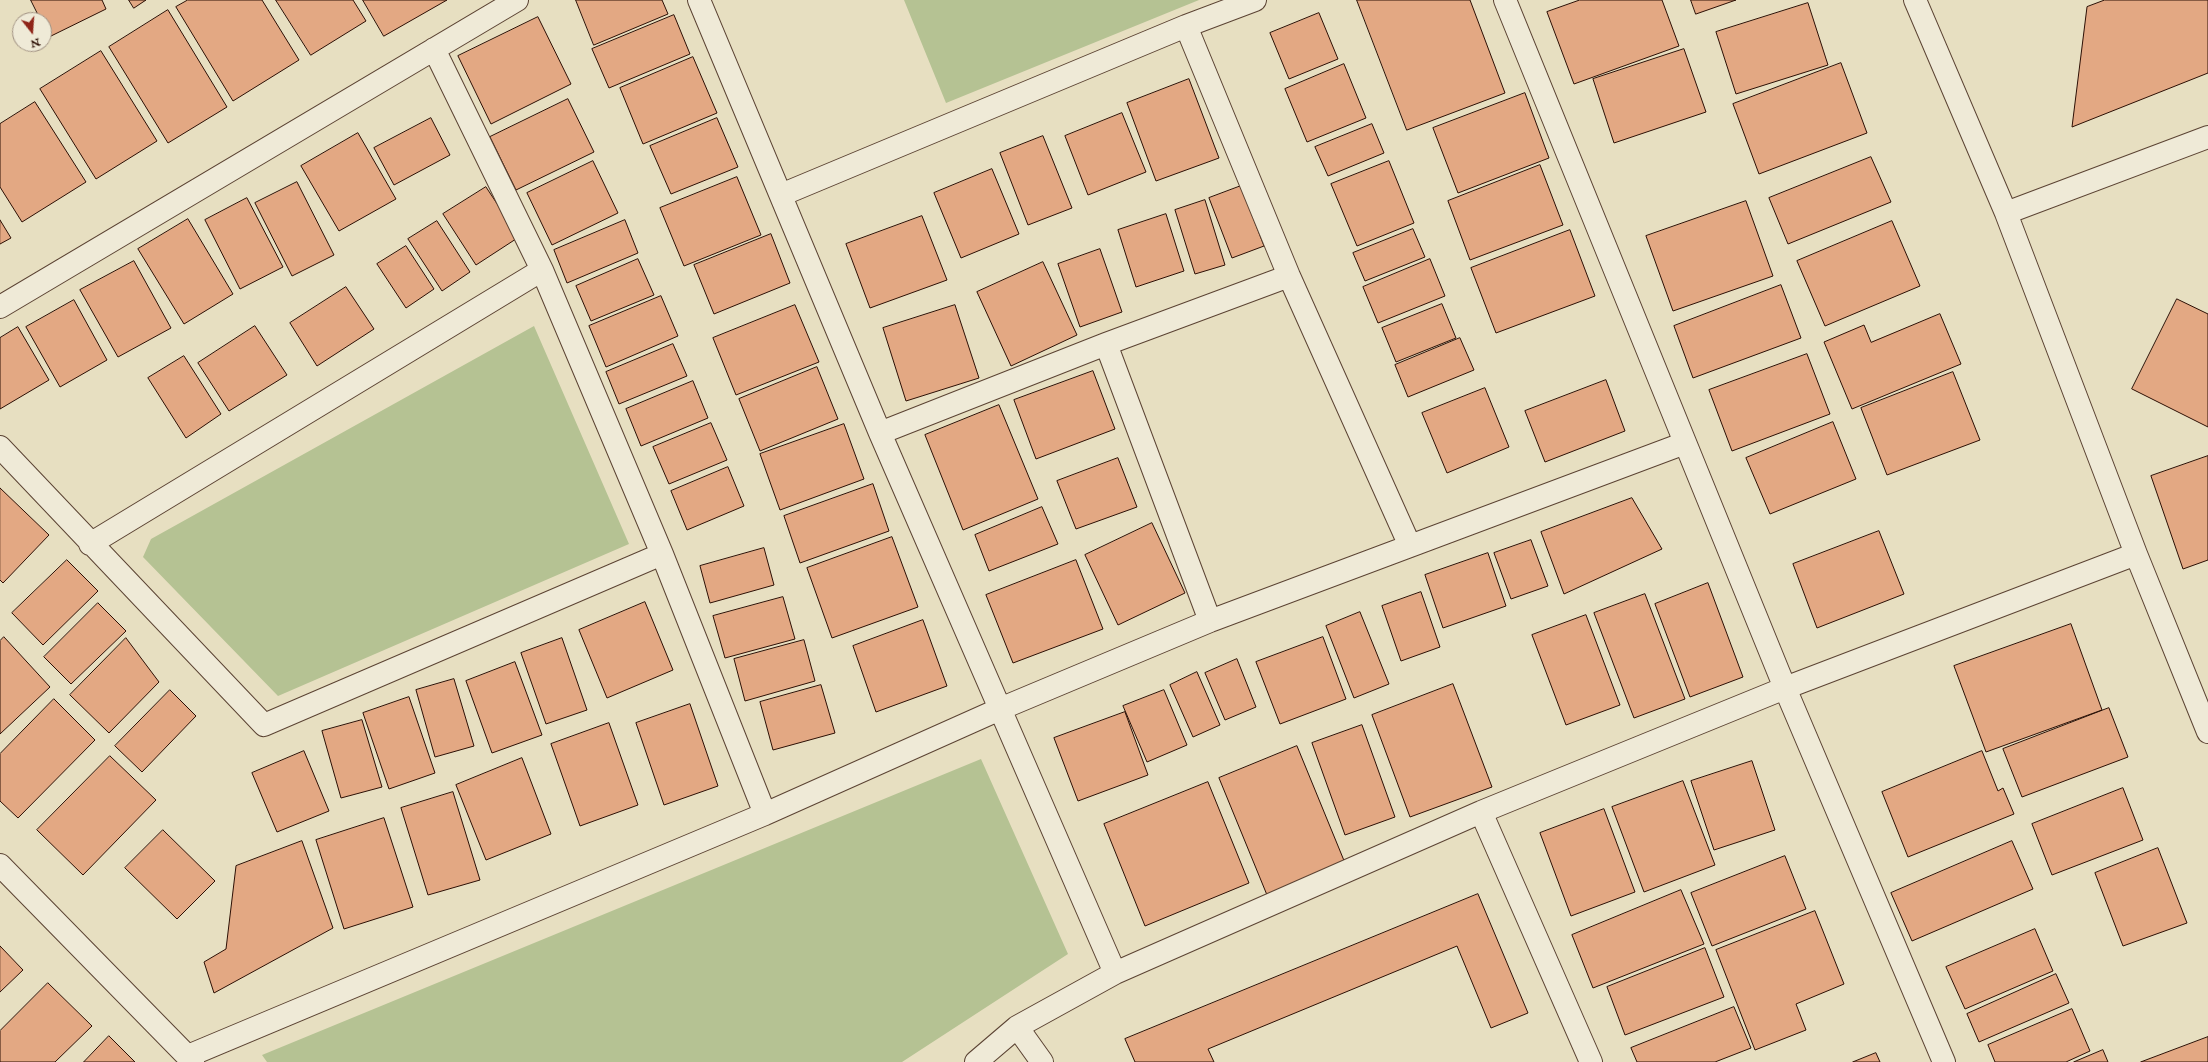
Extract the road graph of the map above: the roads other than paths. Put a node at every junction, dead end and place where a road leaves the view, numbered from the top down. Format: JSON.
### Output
{"nodes":[{"id":1,"x":517,"y":0,"type":"edge"},
{"id":2,"x":699,"y":0,"type":"edge"},
{"id":3,"x":1255,"y":0,"type":"edge"},
{"id":4,"x":1505,"y":0,"type":"edge"},
{"id":5,"x":1915,"y":0,"type":"edge"},
{"id":6,"x":1186,"y":26,"type":"junction"},
{"id":7,"x":434,"y":49,"type":"junction"},
{"id":8,"x":2208,"y":137,"type":"edge"},
{"id":9,"x":781,"y":195,"type":"junction"},
{"id":10,"x":2006,"y":213,"type":"junction"},
{"id":11,"x":542,"y":270,"type":"junction"},
{"id":12,"x":1289,"y":276,"type":"junction"},
{"id":13,"x":0,"y":307,"type":"edge"},
{"id":14,"x":1106,"y":344,"type":"junction"},
{"id":15,"x":880,"y":433,"type":"junction"},
{"id":16,"x":1685,"y":443,"type":"junction"},
{"id":17,"x":0,"y":447,"type":"edge"},
{"id":18,"x":90,"y":544,"type":"junction"},
{"id":19,"x":1410,"y":546,"type":"junction"},
{"id":20,"x":662,"y":554,"type":"junction"},
{"id":21,"x":2136,"y":554,"type":"junction"},
{"id":22,"x":1210,"y":621,"type":"junction"},
{"id":23,"x":1785,"y":688,"type":"junction"},
{"id":24,"x":1000,"y":709,"type":"junction"},
{"id":25,"x":2208,"y":732,"type":"edge"},
{"id":26,"x":1481,"y":812,"type":"junction"},
{"id":27,"x":765,"y":814,"type":"junction"},
{"id":28,"x":0,"y":865,"type":"edge"},
{"id":29,"x":1115,"y":973,"type":"junction"},
{"id":30,"x":1017,"y":1027,"type":"junction"},
{"id":31,"x":191,"y":1059,"type":"edge"},
{"id":32,"x":976,"y":1062,"type":"edge"},
{"id":33,"x":1042,"y":1062,"type":"edge"},
{"id":34,"x":1591,"y":1062,"type":"edge"},
{"id":35,"x":1944,"y":1062,"type":"edge"}],
"edges":[{"from":1,"to":7,"type":"street"},
{"from":2,"to":9,"type":"street"},
{"from":3,"to":6,"type":"street"},
{"from":4,"to":16,"type":"street"},
{"from":5,"to":10,"type":"street"},
{"from":6,"to":9,"type":"street"},
{"from":6,"to":12,"type":"street"},
{"from":7,"to":11,"type":"street"},
{"from":7,"to":13,"type":"street"},
{"from":8,"to":10,"type":"street"},
{"from":9,"to":15,"type":"street"},
{"from":10,"to":21,"type":"street"},
{"from":11,"to":18,"type":"street"},
{"from":11,"to":20,"type":"street"},
{"from":12,"to":14,"type":"street"},
{"from":12,"to":19,"type":"street"},
{"from":14,"to":15,"type":"street"},
{"from":14,"to":22,"type":"street"},
{"from":15,"to":24,"type":"street"},
{"from":16,"to":19,"type":"street"},
{"from":16,"to":23,"type":"street"},
{"from":17,"to":18,"type":"street"},
{"from":18,"to":20,"type":"street"},
{"from":19,"to":22,"type":"street"},
{"from":20,"to":27,"type":"street"},
{"from":21,"to":23,"type":"street"},
{"from":21,"to":25,"type":"street"},
{"from":22,"to":24,"type":"street"},
{"from":23,"to":26,"type":"street"},
{"from":23,"to":35,"type":"street"},
{"from":24,"to":27,"type":"street"},
{"from":24,"to":29,"type":"street"},
{"from":26,"to":29,"type":"street"},
{"from":26,"to":34,"type":"street"},
{"from":27,"to":31,"type":"street"},
{"from":28,"to":31,"type":"street"},
{"from":29,"to":30,"type":"street"},
{"from":30,"to":32,"type":"street"},
{"from":30,"to":33,"type":"street"}]}
